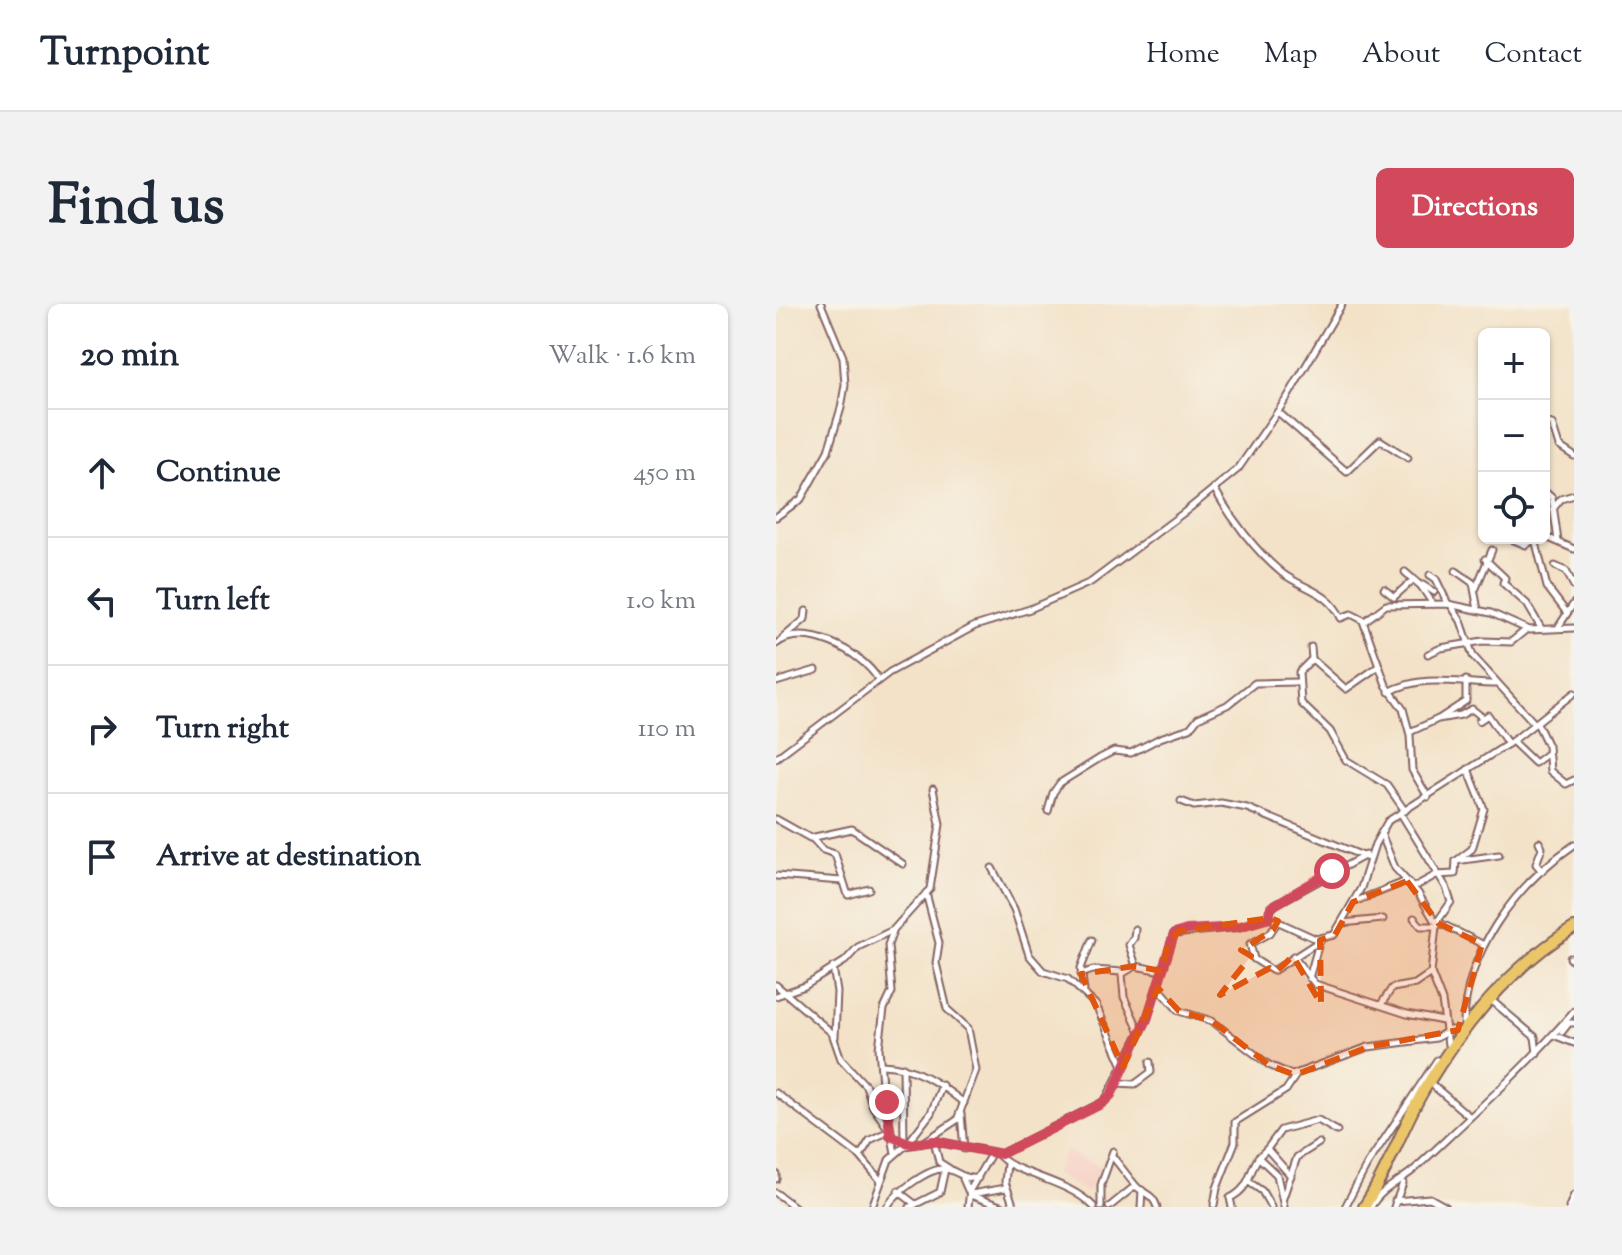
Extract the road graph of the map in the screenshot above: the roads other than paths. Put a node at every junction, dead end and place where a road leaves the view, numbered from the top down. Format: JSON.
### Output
{"nodes":[{"id":1,"x":821,"y":304,"type":"edge"},
{"id":2,"x":1342,"y":304,"type":"edge"},
{"id":3,"x":1278,"y":412,"type":"junction"},
{"id":4,"x":1550,"y":424,"type":"edge"},
{"id":5,"x":1574,"y":456,"type":"edge"},
{"id":6,"x":1408,"y":458,"type":"dead end"},
{"id":7,"x":1214,"y":488,"type":"junction"},
{"id":8,"x":1574,"y":495,"type":"edge"},
{"id":9,"x":1550,"y":496,"type":"edge"},
{"id":10,"x":1552,"y":510,"type":"junction"},
{"id":11,"x":776,"y":517,"type":"edge"},
{"id":12,"x":1550,"y":538,"type":"edge"},
{"id":13,"x":1558,"y":541,"type":"junction"},
{"id":14,"x":1537,"y":544,"type":"edge"},
{"id":15,"x":1574,"y":549,"type":"edge"},
{"id":16,"x":1492,"y":550,"type":"dead end"},
{"id":17,"x":1485,"y":559,"type":"junction"},
{"id":18,"x":1555,"y":566,"type":"dead end"},
{"id":19,"x":1456,"y":571,"type":"dead end"},
{"id":20,"x":1405,"y":572,"type":"dead end"},
{"id":21,"x":1430,"y":575,"type":"dead end"},
{"id":22,"x":1417,"y":582,"type":"junction"},
{"id":23,"x":1574,"y":586,"type":"edge"},
{"id":24,"x":1384,"y":589,"type":"dead end"},
{"id":25,"x":1476,"y":589,"type":"junction"},
{"id":26,"x":1434,"y":594,"type":"junction"},
{"id":27,"x":1394,"y":597,"type":"junction"},
{"id":28,"x":1574,"y":603,"type":"edge"},
{"id":29,"x":1400,"y":604,"type":"junction"},
{"id":30,"x":1433,"y":604,"type":"junction"},
{"id":31,"x":1449,"y":605,"type":"junction"},
{"id":32,"x":1478,"y":610,"type":"junction"},
{"id":33,"x":806,"y":611,"type":"dead end"},
{"id":34,"x":1567,"y":613,"type":"junction"},
{"id":35,"x":1363,"y":621,"type":"junction"},
{"id":36,"x":1559,"y":626,"type":"junction"},
{"id":37,"x":1574,"y":628,"type":"edge"},
{"id":38,"x":1527,"y":629,"type":"junction"},
{"id":39,"x":1542,"y":629,"type":"junction"},
{"id":40,"x":782,"y":639,"type":"junction"},
{"id":41,"x":776,"y":644,"type":"edge"},
{"id":42,"x":1468,"y":644,"type":"junction"},
{"id":43,"x":1311,"y":647,"type":"dead end"},
{"id":44,"x":1428,"y":654,"type":"dead end"},
{"id":45,"x":1312,"y":659,"type":"junction"},
{"id":46,"x":1379,"y":666,"type":"junction"},
{"id":47,"x":816,"y":670,"type":"dead end"},
{"id":48,"x":878,"y":679,"type":"junction"},
{"id":49,"x":1466,"y":680,"type":"junction"},
{"id":50,"x":776,"y":682,"type":"edge"},
{"id":51,"x":1299,"y":682,"type":"junction"},
{"id":52,"x":1498,"y":684,"type":"junction"},
{"id":53,"x":1389,"y":692,"type":"junction"},
{"id":54,"x":1574,"y":693,"type":"edge"},
{"id":55,"x":1439,"y":718,"type":"junction"},
{"id":56,"x":1536,"y":724,"type":"junction"},
{"id":57,"x":1410,"y":732,"type":"junction"},
{"id":58,"x":1510,"y":743,"type":"junction"},
{"id":59,"x":1548,"y":753,"type":"junction"},
{"id":60,"x":776,"y":758,"type":"edge"},
{"id":61,"x":1468,"y":769,"type":"junction"},
{"id":62,"x":1574,"y":779,"type":"edge"},
{"id":63,"x":933,"y":789,"type":"dead end"},
{"id":64,"x":1428,"y":797,"type":"junction"},
{"id":65,"x":1181,"y":801,"type":"dead end"},
{"id":66,"x":1048,"y":811,"type":"dead end"},
{"id":67,"x":1403,"y":812,"type":"junction"},
{"id":68,"x":776,"y":819,"type":"edge"},
{"id":69,"x":1380,"y":832,"type":"junction"},
{"id":70,"x":812,"y":838,"type":"junction"},
{"id":71,"x":1539,"y":842,"type":"dead end"},
{"id":72,"x":1574,"y":845,"type":"edge"},
{"id":73,"x":1499,"y":855,"type":"dead end"},
{"id":74,"x":1368,"y":857,"type":"junction"},
{"id":75,"x":1456,"y":861,"type":"junction"},
{"id":76,"x":903,"y":864,"type":"dead end"},
{"id":77,"x":992,"y":868,"type":"dead end"},
{"id":78,"x":1542,"y":871,"type":"junction"},
{"id":79,"x":1436,"y":875,"type":"junction"},
{"id":80,"x":776,"y":876,"type":"edge"},
{"id":81,"x":842,"y":881,"type":"junction"},
{"id":82,"x":1407,"y":881,"type":"junction"},
{"id":83,"x":1414,"y":887,"type":"junction"},
{"id":84,"x":869,"y":889,"type":"dead end"},
{"id":85,"x":926,"y":893,"type":"junction"},
{"id":86,"x":1353,"y":902,"type":"junction"},
{"id":87,"x":1269,"y":918,"type":"junction"},
{"id":88,"x":1414,"y":918,"type":"dead end"},
{"id":89,"x":1383,"y":919,"type":"dead end"},
{"id":90,"x":1278,"y":921,"type":"junction"},
{"id":91,"x":1342,"y":923,"type":"junction"},
{"id":92,"x":1438,"y":924,"type":"junction"},
{"id":93,"x":1574,"y":928,"type":"edge"},
{"id":94,"x":1135,"y":929,"type":"dead end"},
{"id":95,"x":893,"y":930,"type":"junction"},
{"id":96,"x":1092,"y":940,"type":"dead end"},
{"id":97,"x":1320,"y":940,"type":"junction"},
{"id":98,"x":1482,"y":944,"type":"junction"},
{"id":99,"x":1293,"y":956,"type":"junction"},
{"id":100,"x":1136,"y":966,"type":"junction"},
{"id":101,"x":833,"y":967,"type":"junction"},
{"id":102,"x":1162,"y":971,"type":"junction"},
{"id":103,"x":1122,"y":972,"type":"junction"},
{"id":104,"x":1431,"y":972,"type":"junction"},
{"id":105,"x":1081,"y":974,"type":"junction"},
{"id":106,"x":1309,"y":979,"type":"junction"},
{"id":107,"x":776,"y":985,"type":"edge"},
{"id":108,"x":1158,"y":987,"type":"junction"},
{"id":109,"x":786,"y":991,"type":"junction"},
{"id":110,"x":1084,"y":992,"type":"junction"},
{"id":111,"x":776,"y":996,"type":"edge"},
{"id":112,"x":1490,"y":999,"type":"junction"},
{"id":113,"x":1382,"y":1003,"type":"junction"},
{"id":114,"x":1574,"y":1011,"type":"edge"},
{"id":115,"x":1443,"y":1021,"type":"junction"},
{"id":116,"x":1574,"y":1023,"type":"edge"},
{"id":117,"x":1462,"y":1029,"type":"junction"},
{"id":118,"x":1446,"y":1032,"type":"junction"},
{"id":119,"x":1140,"y":1033,"type":"junction"},
{"id":120,"x":1557,"y":1036,"type":"junction"},
{"id":121,"x":836,"y":1038,"type":"junction"},
{"id":122,"x":1574,"y":1043,"type":"edge"},
{"id":123,"x":1448,"y":1045,"type":"junction"},
{"id":124,"x":1537,"y":1053,"type":"junction"},
{"id":125,"x":1150,"y":1062,"type":"dead end"},
{"id":126,"x":882,"y":1065,"type":"junction"},
{"id":127,"x":903,"y":1067,"type":"junction"},
{"id":128,"x":1123,"y":1067,"type":"junction"},
{"id":129,"x":1297,"y":1075,"type":"junction"},
{"id":130,"x":1429,"y":1082,"type":"junction"},
{"id":131,"x":1116,"y":1083,"type":"junction"},
{"id":132,"x":942,"y":1085,"type":"junction"},
{"id":133,"x":776,"y":1093,"type":"edge"},
{"id":134,"x":964,"y":1103,"type":"junction"},
{"id":135,"x":961,"y":1110,"type":"junction"},
{"id":136,"x":1470,"y":1117,"type":"junction"},
{"id":137,"x":952,"y":1126,"type":"junction"},
{"id":138,"x":1337,"y":1131,"type":"dead end"},
{"id":139,"x":890,"y":1132,"type":"junction"},
{"id":140,"x":965,"y":1132,"type":"junction"},
{"id":141,"x":926,"y":1141,"type":"junction"},
{"id":142,"x":934,"y":1141,"type":"junction"},
{"id":143,"x":908,"y":1143,"type":"junction"},
{"id":144,"x":1319,"y":1143,"type":"dead end"},
{"id":145,"x":964,"y":1149,"type":"junction"},
{"id":146,"x":1267,"y":1149,"type":"junction"},
{"id":147,"x":895,"y":1153,"type":"junction"},
{"id":148,"x":995,"y":1154,"type":"junction"},
{"id":149,"x":860,"y":1156,"type":"junction"},
{"id":150,"x":1258,"y":1157,"type":"junction"},
{"id":151,"x":1007,"y":1164,"type":"junction"},
{"id":152,"x":945,"y":1169,"type":"junction"},
{"id":153,"x":1415,"y":1170,"type":"junction"},
{"id":154,"x":955,"y":1173,"type":"junction"},
{"id":155,"x":1291,"y":1176,"type":"junction"},
{"id":156,"x":962,"y":1178,"type":"junction"},
{"id":157,"x":978,"y":1178,"type":"junction"},
{"id":158,"x":880,"y":1180,"type":"junction"},
{"id":159,"x":1249,"y":1182,"type":"junction"},
{"id":160,"x":1135,"y":1186,"type":"junction"},
{"id":161,"x":1006,"y":1188,"type":"junction"},
{"id":162,"x":1142,"y":1190,"type":"junction"},
{"id":163,"x":898,"y":1191,"type":"junction"},
{"id":164,"x":776,"y":1193,"type":"edge"},
{"id":165,"x":970,"y":1195,"type":"junction"},
{"id":166,"x":1574,"y":1195,"type":"edge"},
{"id":167,"x":1283,"y":1198,"type":"junction"},
{"id":168,"x":1394,"y":1204,"type":"edge"},
{"id":169,"x":1214,"y":1205,"type":"edge"},
{"id":170,"x":912,"y":1206,"type":"edge"},
{"id":171,"x":795,"y":1207,"type":"edge"},
{"id":172,"x":872,"y":1207,"type":"edge"},
{"id":173,"x":887,"y":1207,"type":"edge"},
{"id":174,"x":968,"y":1207,"type":"edge"},
{"id":175,"x":1001,"y":1207,"type":"edge"},
{"id":176,"x":1014,"y":1207,"type":"edge"},
{"id":177,"x":1094,"y":1207,"type":"edge"},
{"id":178,"x":1101,"y":1207,"type":"edge"},
{"id":179,"x":1109,"y":1207,"type":"edge"},
{"id":180,"x":1141,"y":1207,"type":"edge"},
{"id":181,"x":1157,"y":1207,"type":"edge"},
{"id":182,"x":1232,"y":1207,"type":"edge"},
{"id":183,"x":1271,"y":1207,"type":"edge"},
{"id":184,"x":1284,"y":1207,"type":"edge"},
{"id":185,"x":1345,"y":1207,"type":"edge"},
{"id":186,"x":1364,"y":1207,"type":"edge"},
{"id":187,"x":1371,"y":1207,"type":"edge"},
{"id":188,"x":1446,"y":1207,"type":"edge"},
{"id":189,"x":1569,"y":1207,"type":"edge"}],
"edges":[{"from":1,"to":11,"type":"street"},
{"from":2,"to":3,"type":"street"},
{"from":3,"to":6,"type":"street"},
{"from":3,"to":7,"type":"street"},
{"from":4,"to":5,"type":"street"},
{"from":7,"to":35,"type":"street"},
{"from":7,"to":48,"type":"street"},
{"from":8,"to":10,"type":"street"},
{"from":9,"to":10,"type":"street"},
{"from":10,"to":13,"type":"street"},
{"from":12,"to":13,"type":"street"},
{"from":13,"to":15,"type":"street"},
{"from":14,"to":34,"type":"street"},
{"from":16,"to":17,"type":"street"},
{"from":17,"to":25,"type":"street"},
{"from":17,"to":39,"type":"street"},
{"from":18,"to":23,"type":"street"},
{"from":19,"to":25,"type":"street"},
{"from":20,"to":22,"type":"street"},
{"from":21,"to":26,"type":"street"},
{"from":22,"to":26,"type":"street"},
{"from":22,"to":27,"type":"street"},
{"from":24,"to":27,"type":"street"},
{"from":25,"to":32,"type":"street"},
{"from":26,"to":30,"type":"street"},
{"from":26,"to":31,"type":"street"},
{"from":27,"to":29,"type":"street"},
{"from":28,"to":34,"type":"street"},
{"from":29,"to":30,"type":"street"},
{"from":29,"to":35,"type":"street"},
{"from":30,"to":31,"type":"street"},
{"from":31,"to":32,"type":"street"},
{"from":31,"to":42,"type":"street"},
{"from":32,"to":38,"type":"street"},
{"from":33,"to":40,"type":"street"},
{"from":34,"to":36,"type":"street"},
{"from":35,"to":46,"type":"street"},
{"from":36,"to":37,"type":"street"},
{"from":36,"to":39,"type":"street"},
{"from":38,"to":39,"type":"street"},
{"from":38,"to":42,"type":"street"},
{"from":40,"to":41,"type":"street"},
{"from":40,"to":48,"type":"street"},
{"from":42,"to":44,"type":"street"},
{"from":42,"to":52,"type":"street"},
{"from":43,"to":45,"type":"street"},
{"from":45,"to":46,"type":"street"},
{"from":45,"to":51,"type":"street"},
{"from":46,"to":53,"type":"street"},
{"from":47,"to":50,"type":"street"},
{"from":48,"to":60,"type":"street"},
{"from":49,"to":52,"type":"street"},
{"from":49,"to":53,"type":"street"},
{"from":49,"to":55,"type":"street"},
{"from":51,"to":66,"type":"street"},
{"from":51,"to":67,"type":"street"},
{"from":52,"to":56,"type":"street"},
{"from":53,"to":57,"type":"street"},
{"from":54,"to":56,"type":"street"},
{"from":55,"to":57,"type":"street"},
{"from":55,"to":58,"type":"street"},
{"from":56,"to":58,"type":"street"},
{"from":56,"to":59,"type":"street"},
{"from":57,"to":64,"type":"street"},
{"from":58,"to":59,"type":"street"},
{"from":58,"to":61,"type":"street"},
{"from":59,"to":62,"type":"street"},
{"from":61,"to":64,"type":"street"},
{"from":61,"to":75,"type":"street"},
{"from":63,"to":85,"type":"street"},
{"from":64,"to":67,"type":"street"},
{"from":65,"to":74,"type":"street"},
{"from":67,"to":69,"type":"street"},
{"from":67,"to":79,"type":"street"},
{"from":68,"to":70,"type":"street"},
{"from":69,"to":74,"type":"street"},
{"from":69,"to":82,"type":"street"},
{"from":70,"to":76,"type":"street"},
{"from":70,"to":81,"type":"street"},
{"from":71,"to":78,"type":"street"},
{"from":72,"to":78,"type":"street"},
{"from":73,"to":75,"type":"street"},
{"from":74,"to":86,"type":"street"},
{"from":74,"to":87,"type":"street"},
{"from":75,"to":79,"type":"street"},
{"from":77,"to":110,"type":"street"},
{"from":78,"to":98,"type":"street"},
{"from":79,"to":83,"type":"street"},
{"from":79,"to":92,"type":"street"},
{"from":80,"to":81,"type":"street"},
{"from":81,"to":84,"type":"street"},
{"from":82,"to":83,"type":"street"},
{"from":82,"to":86,"type":"street"},
{"from":83,"to":92,"type":"street"},
{"from":85,"to":95,"type":"street"},
{"from":85,"to":134,"type":"street"},
{"from":86,"to":91,"type":"street"},
{"from":87,"to":90,"type":"street"},
{"from":87,"to":102,"type":"street"},
{"from":88,"to":92,"type":"street"},
{"from":89,"to":91,"type":"street"},
{"from":90,"to":97,"type":"street"},
{"from":90,"to":99,"type":"street"},
{"from":91,"to":97,"type":"street"},
{"from":92,"to":98,"type":"street"},
{"from":92,"to":104,"type":"street"},
{"from":93,"to":112,"type":"highway"},
{"from":94,"to":100,"type":"street"},
{"from":95,"to":101,"type":"street"},
{"from":95,"to":126,"type":"street"},
{"from":96,"to":105,"type":"street"},
{"from":97,"to":99,"type":"street"},
{"from":97,"to":106,"type":"street"},
{"from":98,"to":117,"type":"street"},
{"from":99,"to":106,"type":"street"},
{"from":100,"to":102,"type":"street"},
{"from":100,"to":103,"type":"street"},
{"from":101,"to":109,"type":"street"},
{"from":101,"to":121,"type":"street"},
{"from":102,"to":108,"type":"street"},
{"from":103,"to":105,"type":"street"},
{"from":103,"to":119,"type":"street"},
{"from":104,"to":113,"type":"street"},
{"from":104,"to":115,"type":"street"},
{"from":105,"to":110,"type":"street"},
{"from":106,"to":113,"type":"street"},
{"from":107,"to":109,"type":"street"},
{"from":108,"to":119,"type":"street"},
{"from":108,"to":129,"type":"street"},
{"from":109,"to":111,"type":"street"},
{"from":109,"to":121,"type":"street"},
{"from":110,"to":128,"type":"street"},
{"from":112,"to":117,"type":"highway"},
{"from":112,"to":124,"type":"street"},
{"from":113,"to":115,"type":"street"},
{"from":114,"to":120,"type":"street"},
{"from":115,"to":118,"type":"street"},
{"from":116,"to":120,"type":"street"},
{"from":117,"to":118,"type":"street"},
{"from":117,"to":123,"type":"street"},
{"from":117,"to":130,"type":"highway"},
{"from":118,"to":123,"type":"street"},
{"from":118,"to":129,"type":"street"},
{"from":119,"to":128,"type":"street"},
{"from":120,"to":122,"type":"street"},
{"from":120,"to":124,"type":"street"},
{"from":121,"to":139,"type":"street"},
{"from":123,"to":185,"type":"street"},
{"from":124,"to":136,"type":"street"},
{"from":125,"to":131,"type":"street"},
{"from":126,"to":127,"type":"street"},
{"from":126,"to":139,"type":"street"},
{"from":127,"to":132,"type":"street"},
{"from":127,"to":143,"type":"street"},
{"from":128,"to":131,"type":"street"},
{"from":129,"to":169,"type":"street"},
{"from":130,"to":136,"type":"street"},
{"from":130,"to":186,"type":"highway"},
{"from":131,"to":148,"type":"street"},
{"from":132,"to":134,"type":"street"},
{"from":132,"to":143,"type":"street"},
{"from":133,"to":149,"type":"street"},
{"from":134,"to":135,"type":"street"},
{"from":135,"to":137,"type":"street"},
{"from":135,"to":140,"type":"street"},
{"from":136,"to":153,"type":"street"},
{"from":137,"to":140,"type":"street"},
{"from":137,"to":141,"type":"street"},
{"from":138,"to":146,"type":"street"},
{"from":139,"to":143,"type":"street"},
{"from":139,"to":147,"type":"street"},
{"from":139,"to":149,"type":"street"},
{"from":140,"to":145,"type":"street"},
{"from":141,"to":142,"type":"street"},
{"from":141,"to":143,"type":"street"},
{"from":142,"to":145,"type":"street"},
{"from":142,"to":154,"type":"street"},
{"from":143,"to":147,"type":"street"},
{"from":144,"to":155,"type":"street"},
{"from":145,"to":148,"type":"street"},
{"from":146,"to":150,"type":"street"},
{"from":146,"to":155,"type":"street"},
{"from":147,"to":158,"type":"street"},
{"from":148,"to":151,"type":"street"},
{"from":148,"to":157,"type":"street"},
{"from":149,"to":158,"type":"street"},
{"from":150,"to":159,"type":"street"},
{"from":150,"to":167,"type":"street"},
{"from":151,"to":161,"type":"street"},
{"from":151,"to":177,"type":"street"},
{"from":152,"to":154,"type":"street"},
{"from":152,"to":163,"type":"street"},
{"from":152,"to":170,"type":"street"},
{"from":153,"to":168,"type":"street"},
{"from":153,"to":187,"type":"street"},
{"from":154,"to":156,"type":"street"},
{"from":155,"to":167,"type":"street"},
{"from":156,"to":157,"type":"street"},
{"from":156,"to":165,"type":"street"},
{"from":157,"to":165,"type":"street"},
{"from":158,"to":172,"type":"street"},
{"from":159,"to":182,"type":"street"},
{"from":159,"to":183,"type":"street"},
{"from":160,"to":162,"type":"street"},
{"from":160,"to":178,"type":"street"},
{"from":160,"to":179,"type":"street"},
{"from":161,"to":165,"type":"street"},
{"from":161,"to":176,"type":"street"},
{"from":162,"to":180,"type":"street"},
{"from":162,"to":181,"type":"street"},
{"from":163,"to":170,"type":"street"},
{"from":163,"to":173,"type":"street"},
{"from":164,"to":171,"type":"street"},
{"from":165,"to":174,"type":"street"},
{"from":165,"to":175,"type":"street"},
{"from":166,"to":189,"type":"street"},
{"from":167,"to":184,"type":"street"},
{"from":168,"to":188,"type":"street"}]}
